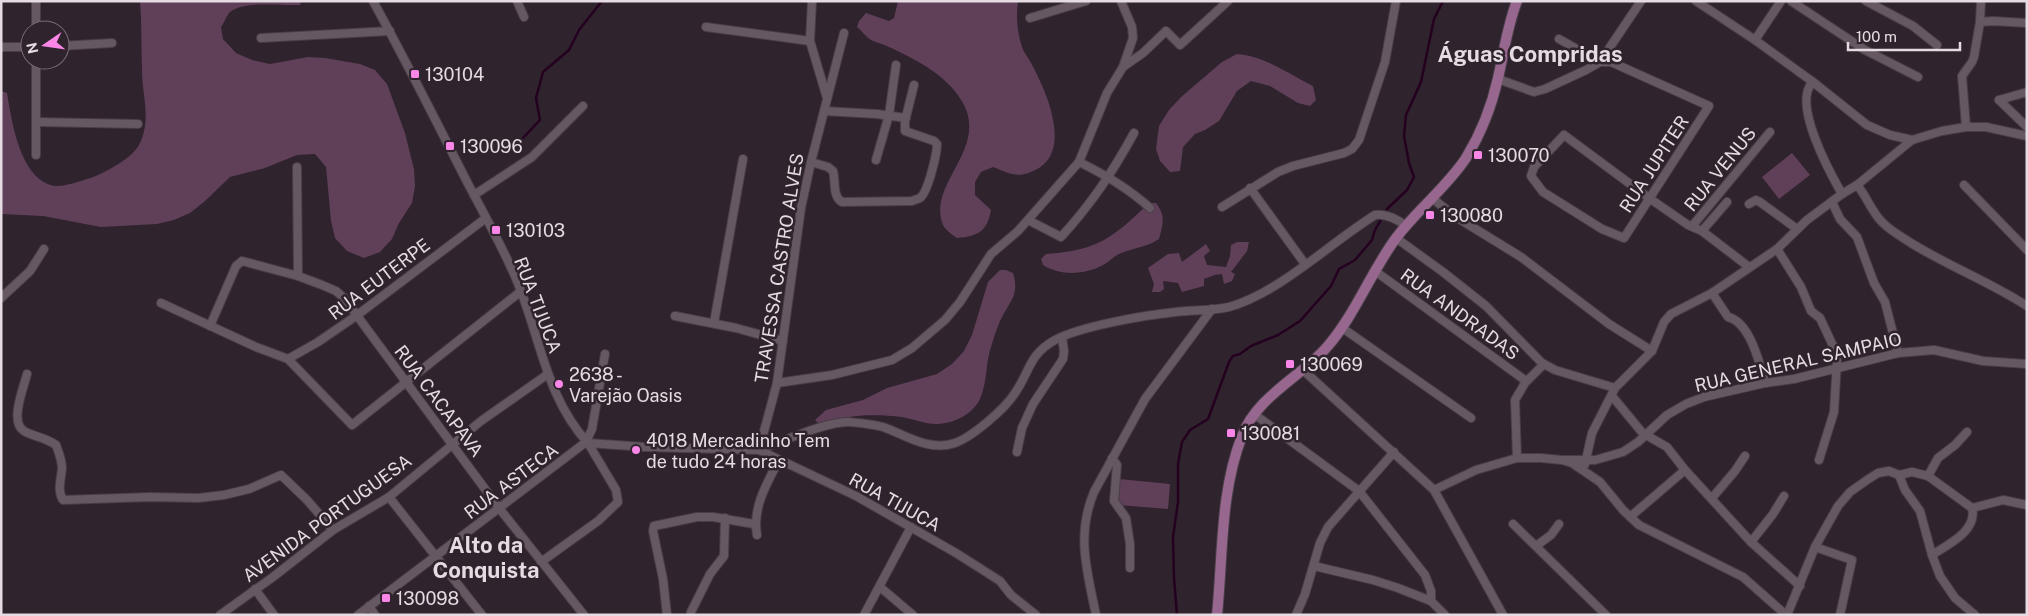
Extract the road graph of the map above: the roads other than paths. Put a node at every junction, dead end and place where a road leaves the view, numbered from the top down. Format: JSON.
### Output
{"nodes":[{"id":1,"x":36,"y":1,"type":"edge"},
{"id":2,"x":373,"y":1,"type":"edge"},
{"id":3,"x":517,"y":1,"type":"edge"},
{"id":4,"x":812,"y":1,"type":"edge"},
{"id":5,"x":1086,"y":1,"type":"edge"},
{"id":6,"x":1121,"y":1,"type":"edge"},
{"id":7,"x":1228,"y":1,"type":"edge"},
{"id":8,"x":1396,"y":1,"type":"edge"},
{"id":9,"x":1517,"y":1,"type":"edge"},
{"id":10,"x":1641,"y":1,"type":"edge"},
{"id":11,"x":1696,"y":1,"type":"edge"},
{"id":12,"x":1781,"y":1,"type":"edge"},
{"id":13,"x":1791,"y":1,"type":"edge"},
{"id":14,"x":1866,"y":1,"type":"edge"},
{"id":15,"x":1981,"y":1,"type":"edge"},
{"id":16,"x":1063,"y":5,"type":"edge"},
{"id":17,"x":524,"y":16,"type":"dead end"},
{"id":18,"x":1030,"y":18,"type":"dead end"},
{"id":19,"x":36,"y":20,"type":"edge"},
{"id":20,"x":1980,"y":22,"type":"junction"},
{"id":21,"x":2027,"y":23,"type":"edge"},
{"id":22,"x":706,"y":27,"type":"dead end"},
{"id":23,"x":390,"y":31,"type":"junction"},
{"id":24,"x":844,"y":33,"type":"dead end"},
{"id":25,"x":260,"y":38,"type":"dead end"},
{"id":26,"x":1559,"y":39,"type":"dead end"},
{"id":27,"x":1755,"y":40,"type":"junction"},
{"id":28,"x":810,"y":41,"type":"junction"},
{"id":29,"x":112,"y":44,"type":"dead end"},
{"id":30,"x":1937,"y":45,"type":"dead end"},
{"id":31,"x":70,"y":46,"type":"edge"},
{"id":32,"x":20,"y":47,"type":"edge"},
{"id":33,"x":1,"y":48,"type":"edge"},
{"id":34,"x":1600,"y":62,"type":"junction"},
{"id":35,"x":896,"y":65,"type":"dead end"},
{"id":36,"x":1123,"y":67,"type":"junction"},
{"id":37,"x":36,"y":70,"type":"edge"},
{"id":38,"x":1918,"y":77,"type":"dead end"},
{"id":39,"x":1498,"y":79,"type":"junction"},
{"id":40,"x":1813,"y":82,"type":"junction"},
{"id":41,"x":914,"y":85,"type":"dead end"},
{"id":42,"x":2027,"y":92,"type":"edge"},
{"id":43,"x":827,"y":100,"type":"junction"},
{"id":44,"x":583,"y":106,"type":"dead end"},
{"id":45,"x":824,"y":111,"type":"junction"},
{"id":46,"x":889,"y":115,"type":"junction"},
{"id":47,"x":906,"y":118,"type":"junction"},
{"id":48,"x":37,"y":122,"type":"junction"},
{"id":49,"x":138,"y":124,"type":"dead end"},
{"id":50,"x":1966,"y":127,"type":"junction"},
{"id":51,"x":2027,"y":127,"type":"edge"},
{"id":52,"x":1770,"y":132,"type":"dead end"},
{"id":53,"x":1134,"y":133,"type":"dead end"},
{"id":54,"x":2027,"y":136,"type":"edge"},
{"id":55,"x":1912,"y":140,"type":"junction"},
{"id":56,"x":36,"y":154,"type":"dead end"},
{"id":57,"x":743,"y":159,"type":"dead end"},
{"id":58,"x":876,"y":160,"type":"dead end"},
{"id":59,"x":811,"y":162,"type":"junction"},
{"id":60,"x":1079,"y":162,"type":"junction"},
{"id":61,"x":297,"y":167,"type":"dead end"},
{"id":62,"x":1110,"y":177,"type":"junction"},
{"id":63,"x":1857,"y":185,"type":"junction"},
{"id":64,"x":1964,"y":185,"type":"dead end"},
{"id":65,"x":1250,"y":188,"type":"junction"},
{"id":66,"x":1842,"y":194,"type":"junction"},
{"id":67,"x":474,"y":195,"type":"junction"},
{"id":68,"x":1649,"y":198,"type":"junction"},
{"id":69,"x":1433,"y":199,"type":"junction"},
{"id":70,"x":1727,"y":202,"type":"dead end"},
{"id":71,"x":1832,"y":202,"type":"junction"},
{"id":72,"x":1750,"y":204,"type":"dead end"},
{"id":73,"x":1222,"y":207,"type":"dead end"},
{"id":74,"x":1150,"y":208,"type":"dead end"},
{"id":75,"x":486,"y":218,"type":"junction"},
{"id":76,"x":1028,"y":220,"type":"junction"},
{"id":77,"x":1693,"y":225,"type":"junction"},
{"id":78,"x":1406,"y":226,"type":"junction"},
{"id":79,"x":1797,"y":228,"type":"junction"},
{"id":80,"x":1702,"y":231,"type":"junction"},
{"id":81,"x":1396,"y":238,"type":"junction"},
{"id":82,"x":44,"y":249,"type":"dead end"},
{"id":83,"x":1777,"y":249,"type":"junction"},
{"id":84,"x":2027,"y":250,"type":"edge"},
{"id":85,"x":1305,"y":264,"type":"junction"},
{"id":86,"x":1749,"y":267,"type":"junction"},
{"id":87,"x":1375,"y":271,"type":"junction"},
{"id":88,"x":298,"y":276,"type":"junction"},
{"id":89,"x":520,"y":292,"type":"junction"},
{"id":90,"x":1712,"y":293,"type":"junction"},
{"id":91,"x":1,"y":298,"type":"edge"},
{"id":92,"x":162,"y":303,"type":"dead end"},
{"id":93,"x":2027,"y":306,"type":"edge"},
{"id":94,"x":1212,"y":309,"type":"junction"},
{"id":95,"x":356,"y":316,"type":"junction"},
{"id":96,"x":675,"y":316,"type":"dead end"},
{"id":97,"x":714,"y":323,"type":"junction"},
{"id":98,"x":210,"y":326,"type":"junction"},
{"id":99,"x":1341,"y":327,"type":"junction"},
{"id":100,"x":1062,"y":337,"type":"junction"},
{"id":101,"x":783,"y":341,"type":"junction"},
{"id":102,"x":1652,"y":352,"type":"junction"},
{"id":103,"x":1898,"y":353,"type":"junction"},
{"id":104,"x":606,"y":354,"type":"dead end"},
{"id":105,"x":288,"y":359,"type":"junction"},
{"id":106,"x":1544,"y":364,"type":"junction"},
{"id":107,"x":2027,"y":364,"type":"edge"},
{"id":108,"x":1836,"y":368,"type":"junction"},
{"id":109,"x":1303,"y":370,"type":"junction"},
{"id":110,"x":28,"y":374,"type":"dead end"},
{"id":111,"x":548,"y":374,"type":"junction"},
{"id":112,"x":1526,"y":381,"type":"junction"},
{"id":113,"x":406,"y":382,"type":"junction"},
{"id":114,"x":777,"y":383,"type":"junction"},
{"id":115,"x":1765,"y":383,"type":"junction"},
{"id":116,"x":1615,"y":388,"type":"junction"},
{"id":117,"x":1612,"y":396,"type":"junction"},
{"id":118,"x":1254,"y":414,"type":"junction"},
{"id":119,"x":1470,"y":418,"type":"dead end"},
{"id":120,"x":1967,"y":432,"type":"dead end"},
{"id":121,"x":1646,"y":435,"type":"junction"},
{"id":122,"x":587,"y":443,"type":"junction"},
{"id":123,"x":452,"y":444,"type":"junction"},
{"id":124,"x":759,"y":450,"type":"junction"},
{"id":125,"x":1017,"y":452,"type":"dead end"},
{"id":126,"x":1394,"y":452,"type":"junction"},
{"id":127,"x":1745,"y":456,"type":"dead end"},
{"id":128,"x":1112,"y":458,"type":"junction"},
{"id":129,"x":1517,"y":458,"type":"junction"},
{"id":130,"x":779,"y":460,"type":"junction"},
{"id":131,"x":1562,"y":460,"type":"junction"},
{"id":132,"x":1584,"y":460,"type":"junction"},
{"id":133,"x":1819,"y":460,"type":"dead end"},
{"id":134,"x":1586,"y":470,"type":"junction"},
{"id":135,"x":1685,"y":470,"type":"junction"},
{"id":136,"x":1899,"y":475,"type":"junction"},
{"id":137,"x":1928,"y":476,"type":"junction"},
{"id":138,"x":1359,"y":490,"type":"junction"},
{"id":139,"x":1434,"y":490,"type":"junction"},
{"id":140,"x":2027,"y":495,"type":"edge"},
{"id":141,"x":1784,"y":496,"type":"dead end"},
{"id":142,"x":389,"y":497,"type":"junction"},
{"id":143,"x":1712,"y":498,"type":"junction"},
{"id":144,"x":2026,"y":505,"type":"edge"},
{"id":145,"x":499,"y":508,"type":"junction"},
{"id":146,"x":1972,"y":508,"type":"junction"},
{"id":147,"x":1630,"y":517,"type":"junction"},
{"id":148,"x":725,"y":518,"type":"junction"},
{"id":149,"x":754,"y":524,"type":"junction"},
{"id":150,"x":1513,"y":524,"type":"dead end"},
{"id":151,"x":1559,"y":524,"type":"dead end"},
{"id":152,"x":911,"y":527,"type":"junction"},
{"id":153,"x":332,"y":530,"type":"junction"},
{"id":154,"x":756,"y":535,"type":"dead end"},
{"id":155,"x":1751,"y":542,"type":"junction"},
{"id":156,"x":1536,"y":546,"type":"junction"},
{"id":157,"x":1815,"y":547,"type":"junction"},
{"id":158,"x":1932,"y":555,"type":"junction"},
{"id":159,"x":435,"y":557,"type":"junction"},
{"id":160,"x":541,"y":562,"type":"junction"},
{"id":161,"x":1314,"y":566,"type":"junction"},
{"id":162,"x":1130,"y":568,"type":"dead end"},
{"id":163,"x":1800,"y":586,"type":"junction"},
{"id":164,"x":880,"y":587,"type":"junction"},
{"id":165,"x":254,"y":589,"type":"junction"},
{"id":166,"x":1432,"y":601,"type":"junction"},
{"id":167,"x":369,"y":606,"type":"junction"},
{"id":168,"x":691,"y":612,"type":"dead end"},
{"id":169,"x":1604,"y":614,"type":"edge"},
{"id":170,"x":220,"y":615,"type":"edge"},
{"id":171,"x":274,"y":615,"type":"edge"},
{"id":172,"x":358,"y":615,"type":"edge"},
{"id":173,"x":375,"y":615,"type":"edge"},
{"id":174,"x":482,"y":615,"type":"edge"},
{"id":175,"x":584,"y":615,"type":"edge"},
{"id":176,"x":668,"y":615,"type":"edge"},
{"id":177,"x":864,"y":615,"type":"edge"},
{"id":178,"x":913,"y":615,"type":"edge"},
{"id":179,"x":1036,"y":615,"type":"edge"},
{"id":180,"x":1096,"y":615,"type":"edge"},
{"id":181,"x":1217,"y":615,"type":"edge"},
{"id":182,"x":1296,"y":615,"type":"edge"},
{"id":183,"x":1445,"y":615,"type":"edge"},
{"id":184,"x":1503,"y":615,"type":"edge"},
{"id":185,"x":1786,"y":615,"type":"edge"},
{"id":186,"x":1840,"y":615,"type":"edge"},
{"id":187,"x":1976,"y":615,"type":"edge"}],
"edges":[{"from":1,"to":19,"type":"street"},
{"from":2,"to":23,"type":"street","name":"RUA TIJUCA"},
{"from":3,"to":17,"type":"street"},
{"from":4,"to":28,"type":"street"},
{"from":5,"to":16,"type":"street"},
{"from":6,"to":36,"type":"street"},
{"from":7,"to":36,"type":"street"},
{"from":8,"to":65,"type":"street"},
{"from":9,"to":39,"type":"main road"},
{"from":10,"to":34,"type":"street"},
{"from":11,"to":27,"type":"street"},
{"from":12,"to":27,"type":"street"},
{"from":13,"to":38,"type":"street"},
{"from":14,"to":30,"type":"street"},
{"from":15,"to":20,"type":"street"},
{"from":16,"to":18,"type":"street"},
{"from":20,"to":21,"type":"street"},
{"from":20,"to":50,"type":"street"},
{"from":22,"to":28,"type":"street"},
{"from":23,"to":25,"type":"street"},
{"from":23,"to":67,"type":"street","name":"RUA TIJUCA"},
{"from":24,"to":43,"type":"street","name":"TRAVESSA CASTRO ALVES"},
{"from":26,"to":34,"type":"street"},
{"from":27,"to":40,"type":"street"},
{"from":28,"to":43,"type":"street"},
{"from":29,"to":31,"type":"street"},
{"from":32,"to":33,"type":"street"},
{"from":34,"to":39,"type":"street"},
{"from":34,"to":68,"type":"street","name":"RUA JUPITER"},
{"from":35,"to":46,"type":"street"},
{"from":36,"to":60,"type":"street"},
{"from":37,"to":48,"type":"street"},
{"from":39,"to":69,"type":"main road"},
{"from":40,"to":55,"type":"street"},
{"from":40,"to":66,"type":"street"},
{"from":41,"to":47,"type":"street"},
{"from":42,"to":51,"type":"street"},
{"from":43,"to":45,"type":"street","name":"TRAVESSA CASTRO ALVES"},
{"from":44,"to":67,"type":"street"},
{"from":45,"to":46,"type":"street"},
{"from":45,"to":59,"type":"street","name":"TRAVESSA CASTRO ALVES"},
{"from":46,"to":47,"type":"street"},
{"from":46,"to":58,"type":"street"},
{"from":47,"to":59,"type":"street"},
{"from":48,"to":49,"type":"street"},
{"from":48,"to":56,"type":"street"},
{"from":50,"to":54,"type":"street"},
{"from":50,"to":55,"type":"street"},
{"from":52,"to":77,"type":"street","name":"RUA VENUS"},
{"from":53,"to":62,"type":"street"},
{"from":55,"to":63,"type":"street"},
{"from":57,"to":97,"type":"street"},
{"from":59,"to":101,"type":"street","name":"TRAVESSA CASTRO ALVES"},
{"from":60,"to":62,"type":"street"},
{"from":60,"to":76,"type":"street"},
{"from":61,"to":88,"type":"street"},
{"from":62,"to":74,"type":"street"},
{"from":62,"to":76,"type":"street"},
{"from":63,"to":66,"type":"street"},
{"from":63,"to":93,"type":"street"},
{"from":64,"to":84,"type":"street"},
{"from":65,"to":73,"type":"street"},
{"from":65,"to":85,"type":"street"},
{"from":66,"to":71,"type":"street"},
{"from":67,"to":75,"type":"street","name":"RUA TIJUCA"},
{"from":68,"to":68,"type":"street","name":"RUA JUPITER"},
{"from":68,"to":77,"type":"street"},
{"from":69,"to":78,"type":"main road"},
{"from":69,"to":102,"type":"street"},
{"from":70,"to":80,"type":"street"},
{"from":71,"to":79,"type":"street"},
{"from":71,"to":103,"type":"street"},
{"from":72,"to":79,"type":"street"},
{"from":75,"to":89,"type":"street","name":"RUA TIJUCA"},
{"from":75,"to":95,"type":"street","name":"RUA EUTERPE"},
{"from":76,"to":114,"type":"street"},
{"from":77,"to":80,"type":"street"},
{"from":78,"to":81,"type":"main road"},
{"from":78,"to":85,"type":"street"},
{"from":79,"to":83,"type":"street"},
{"from":80,"to":86,"type":"street"},
{"from":81,"to":87,"type":"main road"},
{"from":81,"to":106,"type":"street"},
{"from":82,"to":91,"type":"street"},
{"from":83,"to":86,"type":"street"},
{"from":83,"to":108,"type":"street"},
{"from":85,"to":94,"type":"street"},
{"from":86,"to":90,"type":"street"},
{"from":87,"to":99,"type":"main road"},
{"from":87,"to":112,"type":"street","name":"RUA ANDRADAS"},
{"from":88,"to":95,"type":"street","name":"RUA CACAPAVA"},
{"from":88,"to":98,"type":"street","name":"RUA CACAPAVA"},
{"from":89,"to":111,"type":"street","name":"RUA TIJUCA"},
{"from":89,"to":113,"type":"street"},
{"from":90,"to":102,"type":"street"},
{"from":90,"to":115,"type":"street"},
{"from":92,"to":98,"type":"street"},
{"from":94,"to":100,"type":"street"},
{"from":94,"to":128,"type":"street"},
{"from":95,"to":105,"type":"street","name":"RUA EUTERPE"},
{"from":95,"to":113,"type":"street","name":"RUA CACAPAVA"},
{"from":96,"to":97,"type":"street"},
{"from":97,"to":101,"type":"street"},
{"from":98,"to":105,"type":"street"},
{"from":99,"to":109,"type":"main road"},
{"from":99,"to":119,"type":"street"},
{"from":100,"to":124,"type":"street"},
{"from":100,"to":125,"type":"street"},
{"from":101,"to":114,"type":"street","name":"TRAVESSA CASTRO ALVES"},
{"from":102,"to":116,"type":"street"},
{"from":103,"to":107,"type":"street","name":"RUA GENERAL SAMPAIO"},
{"from":103,"to":108,"type":"street","name":"RUA GENERAL SAMPAIO"},
{"from":104,"to":122,"type":"street"},
{"from":105,"to":113,"type":"street"},
{"from":106,"to":112,"type":"street"},
{"from":106,"to":116,"type":"street"},
{"from":108,"to":115,"type":"street","name":"RUA GENERAL SAMPAIO"},
{"from":108,"to":133,"type":"street"},
{"from":109,"to":118,"type":"main road"},
{"from":109,"to":126,"type":"street"},
{"from":110,"to":153,"type":"street"},
{"from":111,"to":122,"type":"street","name":"RUA TIJUCA"},
{"from":111,"to":123,"type":"street","name":"AVENIDA PORTUGUESA"},
{"from":112,"to":129,"type":"street"},
{"from":113,"to":123,"type":"street","name":"RUA CACAPAVA"},
{"from":114,"to":124,"type":"street","name":"TRAVESSA CASTRO ALVES"},
{"from":115,"to":121,"type":"street","name":"RUA GENERAL SAMPAIO"},
{"from":116,"to":117,"type":"street"},
{"from":117,"to":121,"type":"street"},
{"from":117,"to":132,"type":"street"},
{"from":118,"to":138,"type":"street"},
{"from":118,"to":181,"type":"main road"},
{"from":120,"to":137,"type":"street"},
{"from":121,"to":132,"type":"street","name":"RUA GENERAL SAMPAIO"},
{"from":121,"to":135,"type":"street"},
{"from":122,"to":124,"type":"street","name":"RUA TIJUCA"},
{"from":122,"to":145,"type":"street","name":"RUA ASTECA"},
{"from":122,"to":160,"type":"street"},
{"from":123,"to":142,"type":"street","name":"AVENIDA PORTUGUESA"},
{"from":123,"to":145,"type":"street","name":"RUA CACAPAVA"},
{"from":124,"to":130,"type":"street","name":"RUA TIJUCA"},
{"from":126,"to":138,"type":"street"},
{"from":126,"to":139,"type":"street"},
{"from":127,"to":143,"type":"street"},
{"from":128,"to":162,"type":"street"},
{"from":128,"to":180,"type":"street"},
{"from":129,"to":131,"type":"street","name":"RUA GENERAL SAMPAIO"},
{"from":129,"to":139,"type":"street","name":"RUA GENERAL SAMPAIO"},
{"from":130,"to":149,"type":"street"},
{"from":130,"to":152,"type":"street","name":"RUA TIJUCA"},
{"from":131,"to":132,"type":"street","name":"RUA GENERAL SAMPAIO"},
{"from":131,"to":134,"type":"street","name":"RUA GENERAL SAMPAIO"},
{"from":132,"to":134,"type":"street"},
{"from":134,"to":147,"type":"street","name":"RUA GENERAL SAMPAIO"},
{"from":135,"to":143,"type":"street"},
{"from":135,"to":147,"type":"street"},
{"from":136,"to":137,"type":"street"},
{"from":136,"to":157,"type":"street"},
{"from":136,"to":158,"type":"street"},
{"from":137,"to":146,"type":"street"},
{"from":138,"to":161,"type":"street"},
{"from":138,"to":166,"type":"street"},
{"from":139,"to":184,"type":"street"},
{"from":140,"to":144,"type":"street"},
{"from":141,"to":155,"type":"street"},
{"from":142,"to":153,"type":"street","name":"AVENIDA PORTUGUESA"},
{"from":142,"to":159,"type":"street"},
{"from":143,"to":155,"type":"street"},
{"from":144,"to":146,"type":"street"},
{"from":145,"to":159,"type":"street","name":"RUA ASTECA"},
{"from":145,"to":160,"type":"street","name":"RUA CACAPAVA"},
{"from":146,"to":158,"type":"street"},
{"from":147,"to":185,"type":"street","name":"RUA GENERAL SAMPAIO"},
{"from":148,"to":149,"type":"street"},
{"from":148,"to":168,"type":"street"},
{"from":148,"to":176,"type":"street"},
{"from":149,"to":154,"type":"street"},
{"from":150,"to":156,"type":"street"},
{"from":151,"to":156,"type":"street"},
{"from":152,"to":164,"type":"street"},
{"from":152,"to":179,"type":"street","name":"RUA TIJUCA"},
{"from":153,"to":165,"type":"street","name":"AVENIDA PORTUGUESA"},
{"from":155,"to":163,"type":"street"},
{"from":156,"to":169,"type":"street"},
{"from":157,"to":163,"type":"street"},
{"from":157,"to":186,"type":"street"},
{"from":158,"to":187,"type":"street"},
{"from":159,"to":167,"type":"street","name":"RUA ASTECA"},
{"from":159,"to":174,"type":"street"},
{"from":160,"to":175,"type":"street","name":"RUA CACAPAVA"},
{"from":161,"to":166,"type":"street"},
{"from":161,"to":182,"type":"street"},
{"from":163,"to":185,"type":"street"},
{"from":164,"to":177,"type":"street"},
{"from":164,"to":178,"type":"street"},
{"from":165,"to":170,"type":"street","name":"AVENIDA PORTUGUESA"},
{"from":165,"to":171,"type":"street"},
{"from":166,"to":183,"type":"street"},
{"from":167,"to":172,"type":"street","name":"RUA ASTECA"},
{"from":167,"to":173,"type":"street"}]}
